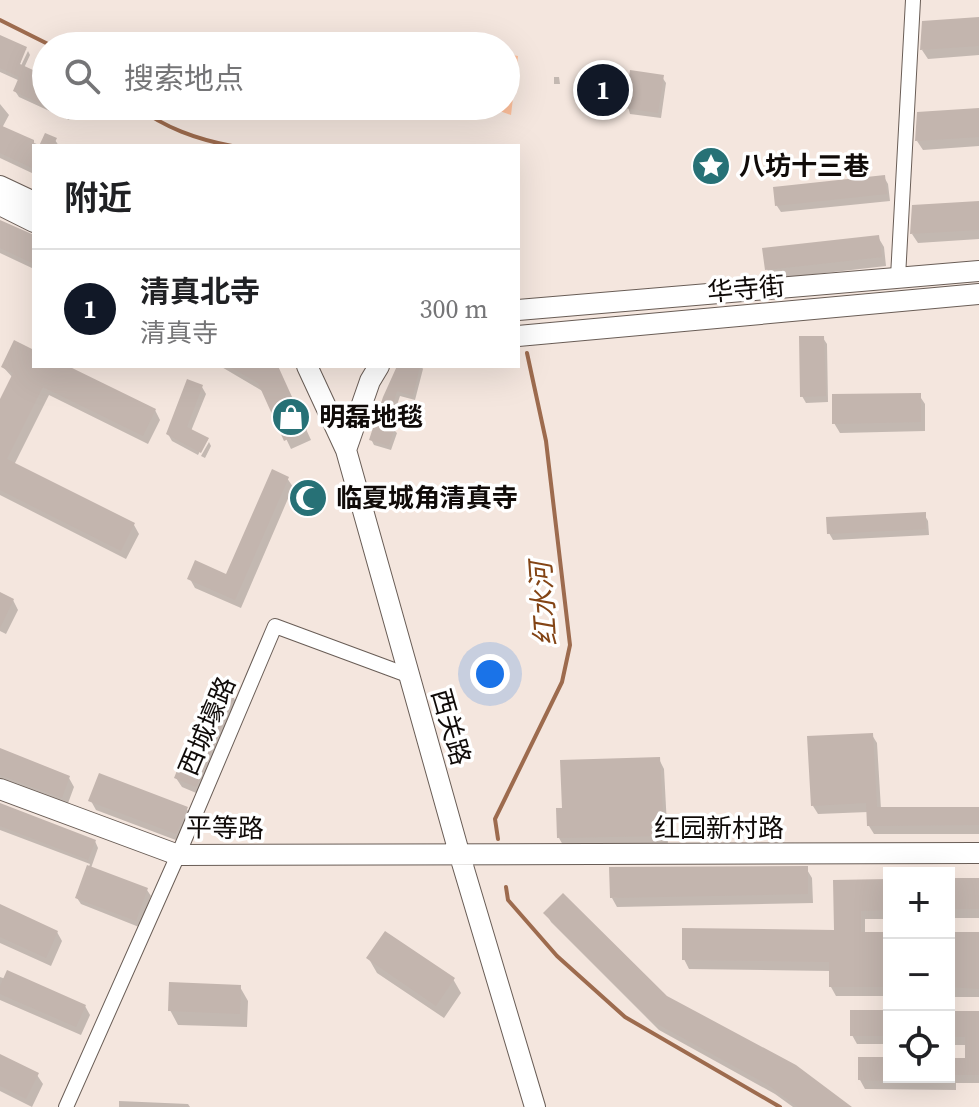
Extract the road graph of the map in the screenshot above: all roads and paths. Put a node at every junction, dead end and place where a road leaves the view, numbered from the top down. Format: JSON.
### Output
{"nodes":[{"id":1,"x":913,"y":0,"type":"edge"},
{"id":2,"x":0,"y":186,"type":"edge"},
{"id":3,"x":32,"y":201,"type":"edge"},
{"id":4,"x":0,"y":205,"type":"edge"},
{"id":5,"x":32,"y":221,"type":"edge"},
{"id":6,"x":979,"y":271,"type":"edge"},
{"id":7,"x":898,"y":277,"type":"junction"},
{"id":8,"x":979,"y":294,"type":"edge"},
{"id":9,"x":520,"y":310,"type":"edge"},
{"id":10,"x":520,"y":336,"type":"edge"},
{"id":11,"x":308,"y":368,"type":"edge"},
{"id":12,"x":378,"y":368,"type":"edge"},
{"id":13,"x":346,"y":450,"type":"junction"},
{"id":14,"x":410,"y":676,"type":"junction"},
{"id":15,"x":0,"y":789,"type":"edge"},
{"id":16,"x":979,"y":853,"type":"edge"},
{"id":17,"x":178,"y":855,"type":"junction"},
{"id":18,"x":460,"y":856,"type":"junction"},
{"id":19,"x":66,"y":1107,"type":"edge"},
{"id":20,"x":535,"y":1107,"type":"edge"}],
"edges":[{"from":1,"to":7,"type":"street"},
{"from":2,"to":3,"type":"main road"},
{"from":4,"to":5,"type":"main road"},
{"from":6,"to":7,"type":"main road","name":"华寺街"},
{"from":7,"to":9,"type":"main road","name":"华寺街"},
{"from":8,"to":10,"type":"main road","name":"华寺街"},
{"from":11,"to":13,"type":"main road","name":"西关路"},
{"from":12,"to":13,"type":"main road"},
{"from":13,"to":14,"type":"main road","name":"西关路"},
{"from":14,"to":17,"type":"street","name":"西城壕路"},
{"from":14,"to":18,"type":"main road","name":"西关路"},
{"from":15,"to":17,"type":"main road","name":"平等路"},
{"from":16,"to":18,"type":"main road","name":"红园新村路"},
{"from":17,"to":18,"type":"main road","name":"平等路"},
{"from":17,"to":19,"type":"street","name":"西城壕路"},
{"from":18,"to":20,"type":"main road","name":"西关路"}]}
